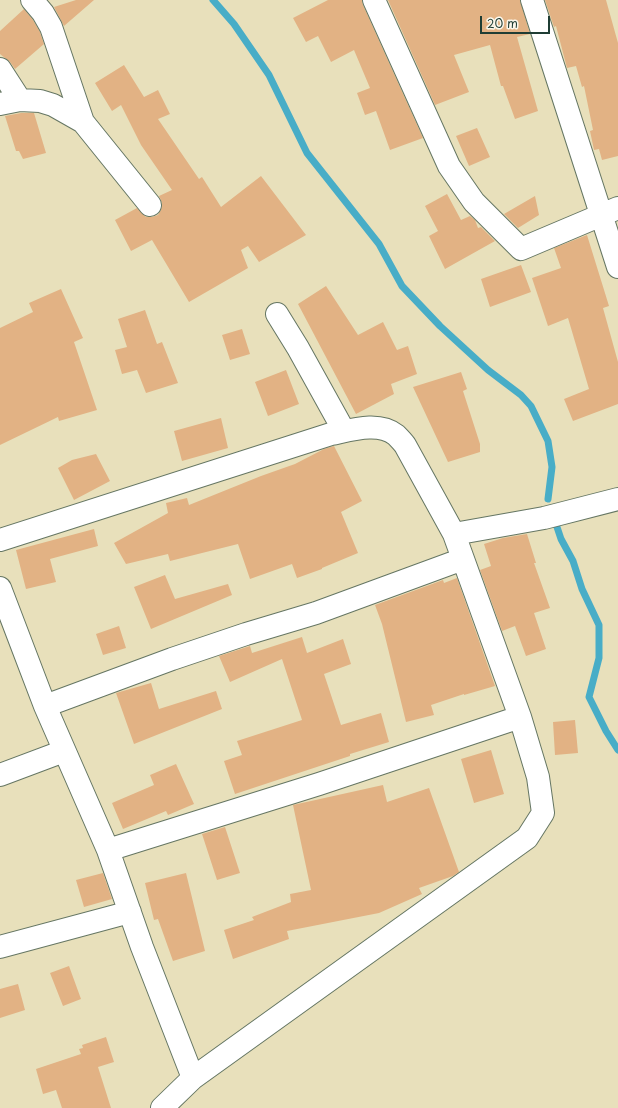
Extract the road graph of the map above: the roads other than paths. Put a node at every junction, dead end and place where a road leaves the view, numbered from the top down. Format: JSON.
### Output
{"nodes":[{"id":1,"x":32,"y":0,"type":"edge"},
{"id":2,"x":374,"y":0,"type":"edge"},
{"id":3,"x":532,"y":0,"type":"edge"},
{"id":4,"x":0,"y":69,"type":"edge"},
{"id":5,"x":10,"y":102,"type":"edge"},
{"id":6,"x":84,"y":122,"type":"junction"},
{"id":7,"x":150,"y":205,"type":"dead end"},
{"id":8,"x":609,"y":211,"type":"edge"},
{"id":9,"x":618,"y":267,"type":"edge"},
{"id":10,"x":277,"y":314,"type":"dead end"},
{"id":11,"x":344,"y":431,"type":"junction"},
{"id":12,"x":618,"y":499,"type":"edge"},
{"id":13,"x":454,"y":534,"type":"junction"},
{"id":14,"x":0,"y":540,"type":"edge"},
{"id":15,"x":463,"y":559,"type":"junction"},
{"id":16,"x":0,"y":588,"type":"edge"},
{"id":17,"x":45,"y":706,"type":"junction"},
{"id":18,"x":520,"y":717,"type":"junction"},
{"id":19,"x":64,"y":751,"type":"junction"},
{"id":20,"x":0,"y":775,"type":"edge"},
{"id":21,"x":108,"y":850,"type":"junction"},
{"id":22,"x":130,"y":912,"type":"junction"},
{"id":23,"x":0,"y":947,"type":"edge"},
{"id":24,"x":193,"y":1078,"type":"junction"},
{"id":25,"x":162,"y":1108,"type":"edge"}],
"edges":[{"from":1,"to":6,"type":"street"},
{"from":2,"to":8,"type":"street"},
{"from":3,"to":8,"type":"street"},
{"from":4,"to":5,"type":"street"},
{"from":5,"to":6,"type":"street"},
{"from":6,"to":7,"type":"street"},
{"from":8,"to":9,"type":"street"},
{"from":10,"to":11,"type":"street"},
{"from":11,"to":13,"type":"street"},
{"from":11,"to":14,"type":"street"},
{"from":12,"to":13,"type":"street"},
{"from":13,"to":15,"type":"street"},
{"from":15,"to":17,"type":"street"},
{"from":15,"to":18,"type":"street"},
{"from":16,"to":17,"type":"street"},
{"from":17,"to":19,"type":"street"},
{"from":18,"to":21,"type":"street"},
{"from":18,"to":24,"type":"street"},
{"from":19,"to":20,"type":"street"},
{"from":19,"to":21,"type":"street"},
{"from":21,"to":22,"type":"street"},
{"from":22,"to":23,"type":"street"},
{"from":22,"to":24,"type":"street"},
{"from":24,"to":25,"type":"street"}]}
